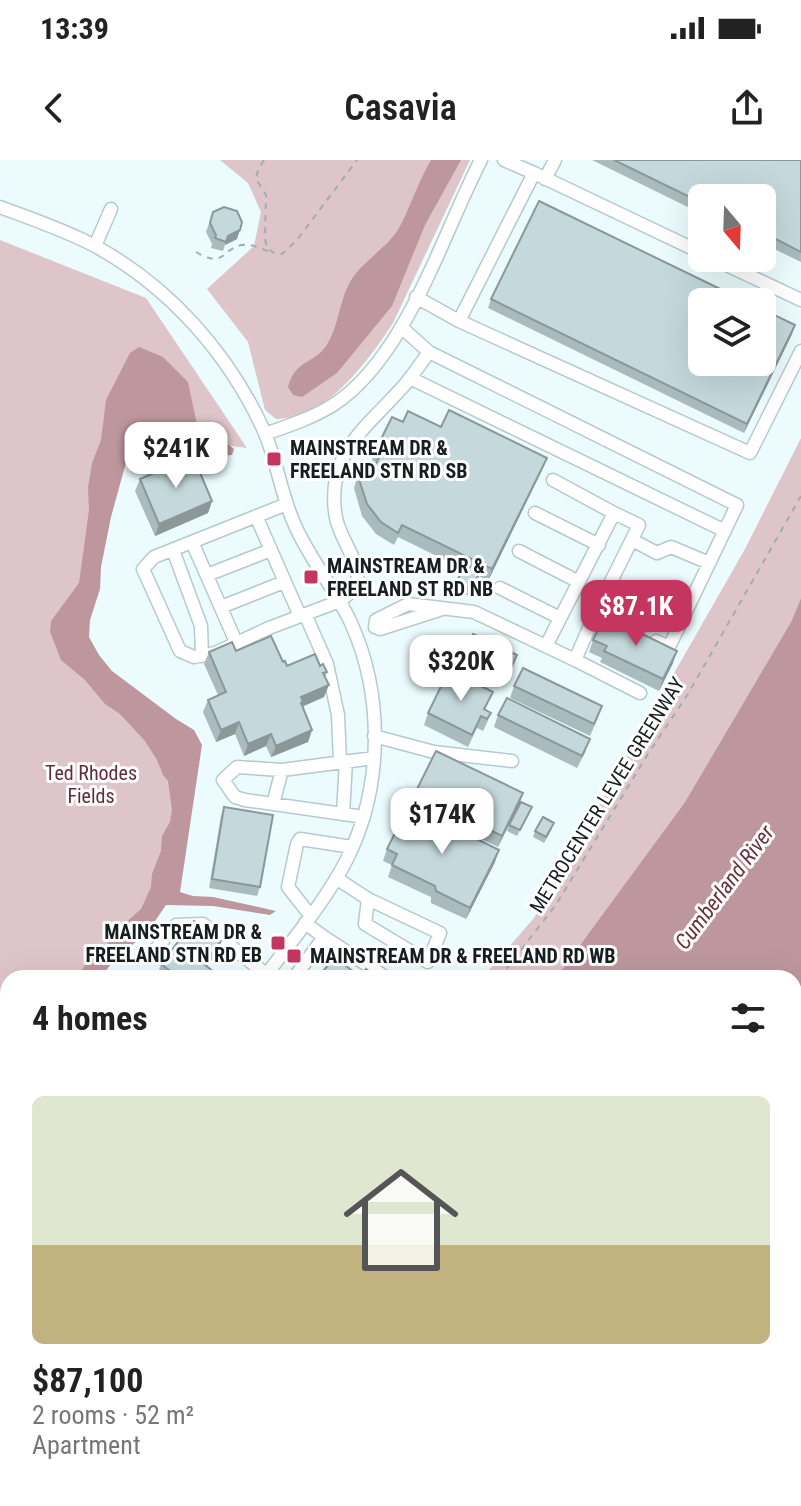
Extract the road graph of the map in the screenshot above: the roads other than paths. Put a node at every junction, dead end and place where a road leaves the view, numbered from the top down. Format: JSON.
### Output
{"nodes":[{"id":1,"x":481,"y":160,"type":"edge"},
{"id":2,"x":504,"y":160,"type":"edge"},
{"id":3,"x":555,"y":160,"type":"edge"},
{"id":4,"x":539,"y":176,"type":"junction"},
{"id":5,"x":0,"y":207,"type":"edge"},
{"id":6,"x":111,"y":209,"type":"dead end"},
{"id":7,"x":95,"y":246,"type":"junction"},
{"id":8,"x":688,"y":246,"type":"edge"},
{"id":9,"x":742,"y":272,"type":"edge"},
{"id":10,"x":416,"y":297,"type":"junction"},
{"id":11,"x":801,"y":300,"type":"edge"},
{"id":12,"x":459,"y":321,"type":"junction"},
{"id":13,"x":401,"y":327,"type":"junction"},
{"id":14,"x":801,"y":351,"type":"edge"},
{"id":15,"x":429,"y":352,"type":"junction"},
{"id":16,"x":410,"y":378,"type":"junction"},
{"id":17,"x":265,"y":434,"type":"junction"},
{"id":18,"x":553,"y":480,"type":"dead end"},
{"id":19,"x":287,"y":504,"type":"junction"},
{"id":20,"x":535,"y":513,"type":"dead end"},
{"id":21,"x":614,"y":513,"type":"junction"},
{"id":22,"x":256,"y":516,"type":"junction"},
{"id":23,"x":725,"y":531,"type":"junction"},
{"id":24,"x":632,"y":540,"type":"junction"},
{"id":25,"x":192,"y":542,"type":"junction"},
{"id":26,"x":599,"y":545,"type":"junction"},
{"id":27,"x":173,"y":550,"type":"junction"},
{"id":28,"x":271,"y":550,"type":"junction"},
{"id":29,"x":519,"y":551,"type":"dead end"},
{"id":30,"x":709,"y":563,"type":"junction"},
{"id":31,"x":207,"y":575,"type":"junction"},
{"id":32,"x":284,"y":582,"type":"junction"},
{"id":33,"x":579,"y":582,"type":"junction"},
{"id":34,"x":500,"y":588,"type":"dead end"},
{"id":35,"x":340,"y":601,"type":"junction"},
{"id":36,"x":221,"y":607,"type":"junction"},
{"id":37,"x":596,"y":612,"type":"junction"},
{"id":38,"x":302,"y":615,"type":"junction"},
{"id":39,"x":560,"y":618,"type":"junction"},
{"id":40,"x":356,"y":635,"type":"junction"},
{"id":41,"x":236,"y":642,"type":"junction"},
{"id":42,"x":546,"y":646,"type":"junction"},
{"id":43,"x":202,"y":656,"type":"junction"},
{"id":44,"x":575,"y":660,"type":"junction"},
{"id":45,"x":640,"y":693,"type":"dead end"},
{"id":46,"x":374,"y":736,"type":"junction"},
{"id":47,"x":374,"y":758,"type":"junction"},
{"id":48,"x":512,"y":761,"type":"dead end"},
{"id":49,"x":343,"y":762,"type":"junction"},
{"id":50,"x":282,"y":770,"type":"junction"},
{"id":51,"x":273,"y":804,"type":"junction"},
{"id":52,"x":343,"y":814,"type":"junction"},
{"id":53,"x":364,"y":817,"type":"junction"},
{"id":54,"x":352,"y":847,"type":"junction"},
{"id":55,"x":336,"y":878,"type":"junction"},
{"id":56,"x":368,"y":899,"type":"junction"},
{"id":57,"x":307,"y":919,"type":"junction"},
{"id":58,"x":324,"y":937,"type":"junction"},
{"id":59,"x":150,"y":956,"type":"dead end"},
{"id":60,"x":258,"y":970,"type":"edge"},
{"id":61,"x":269,"y":970,"type":"edge"},
{"id":62,"x":300,"y":970,"type":"edge"},
{"id":63,"x":375,"y":970,"type":"edge"}],
"edges":[{"from":1,"to":10,"type":"street"},
{"from":2,"to":4,"type":"street"},
{"from":3,"to":4,"type":"street"},
{"from":4,"to":8,"type":"street"},
{"from":4,"to":12,"type":"street"},
{"from":5,"to":7,"type":"street"},
{"from":6,"to":7,"type":"street"},
{"from":7,"to":17,"type":"street"},
{"from":9,"to":11,"type":"street"},
{"from":10,"to":12,"type":"street"},
{"from":10,"to":13,"type":"street"},
{"from":12,"to":14,"type":"street"},
{"from":13,"to":15,"type":"street"},
{"from":13,"to":17,"type":"street"},
{"from":15,"to":16,"type":"street"},
{"from":15,"to":23,"type":"street"},
{"from":16,"to":23,"type":"street"},
{"from":16,"to":35,"type":"street"},
{"from":17,"to":19,"type":"street"},
{"from":18,"to":21,"type":"street"},
{"from":19,"to":22,"type":"street"},
{"from":19,"to":35,"type":"street"},
{"from":20,"to":26,"type":"street"},
{"from":21,"to":24,"type":"street"},
{"from":21,"to":26,"type":"street"},
{"from":22,"to":25,"type":"street"},
{"from":22,"to":28,"type":"street"},
{"from":23,"to":30,"type":"street"},
{"from":24,"to":30,"type":"street"},
{"from":24,"to":37,"type":"street"},
{"from":25,"to":27,"type":"street"},
{"from":25,"to":31,"type":"street"},
{"from":26,"to":33,"type":"street"},
{"from":27,"to":43,"type":"street"},
{"from":27,"to":43,"type":"street"},
{"from":28,"to":31,"type":"street"},
{"from":28,"to":32,"type":"street"},
{"from":29,"to":33,"type":"street"},
{"from":30,"to":37,"type":"street"},
{"from":31,"to":36,"type":"street"},
{"from":32,"to":36,"type":"street"},
{"from":32,"to":38,"type":"street"},
{"from":33,"to":39,"type":"street"},
{"from":34,"to":39,"type":"street"},
{"from":35,"to":38,"type":"street"},
{"from":35,"to":40,"type":"street"},
{"from":36,"to":41,"type":"street"},
{"from":37,"to":44,"type":"street"},
{"from":38,"to":41,"type":"street"},
{"from":38,"to":49,"type":"street"},
{"from":39,"to":42,"type":"street"},
{"from":40,"to":42,"type":"street"},
{"from":40,"to":46,"type":"street"},
{"from":41,"to":43,"type":"street"},
{"from":42,"to":44,"type":"street"},
{"from":44,"to":45,"type":"street"},
{"from":46,"to":47,"type":"street"},
{"from":46,"to":48,"type":"street"},
{"from":47,"to":49,"type":"street"},
{"from":47,"to":53,"type":"street"},
{"from":49,"to":50,"type":"street"},
{"from":49,"to":52,"type":"street"},
{"from":50,"to":51,"type":"street"},
{"from":50,"to":51,"type":"street"},
{"from":51,"to":52,"type":"street"},
{"from":52,"to":53,"type":"street"},
{"from":53,"to":54,"type":"street"},
{"from":54,"to":55,"type":"street"},
{"from":54,"to":57,"type":"street"},
{"from":55,"to":56,"type":"street"},
{"from":55,"to":57,"type":"street"},
{"from":56,"to":56,"type":"street"},
{"from":57,"to":58,"type":"street"},
{"from":57,"to":61,"type":"street"},
{"from":58,"to":62,"type":"street"},
{"from":58,"to":63,"type":"street"},
{"from":59,"to":60,"type":"street"}]}
